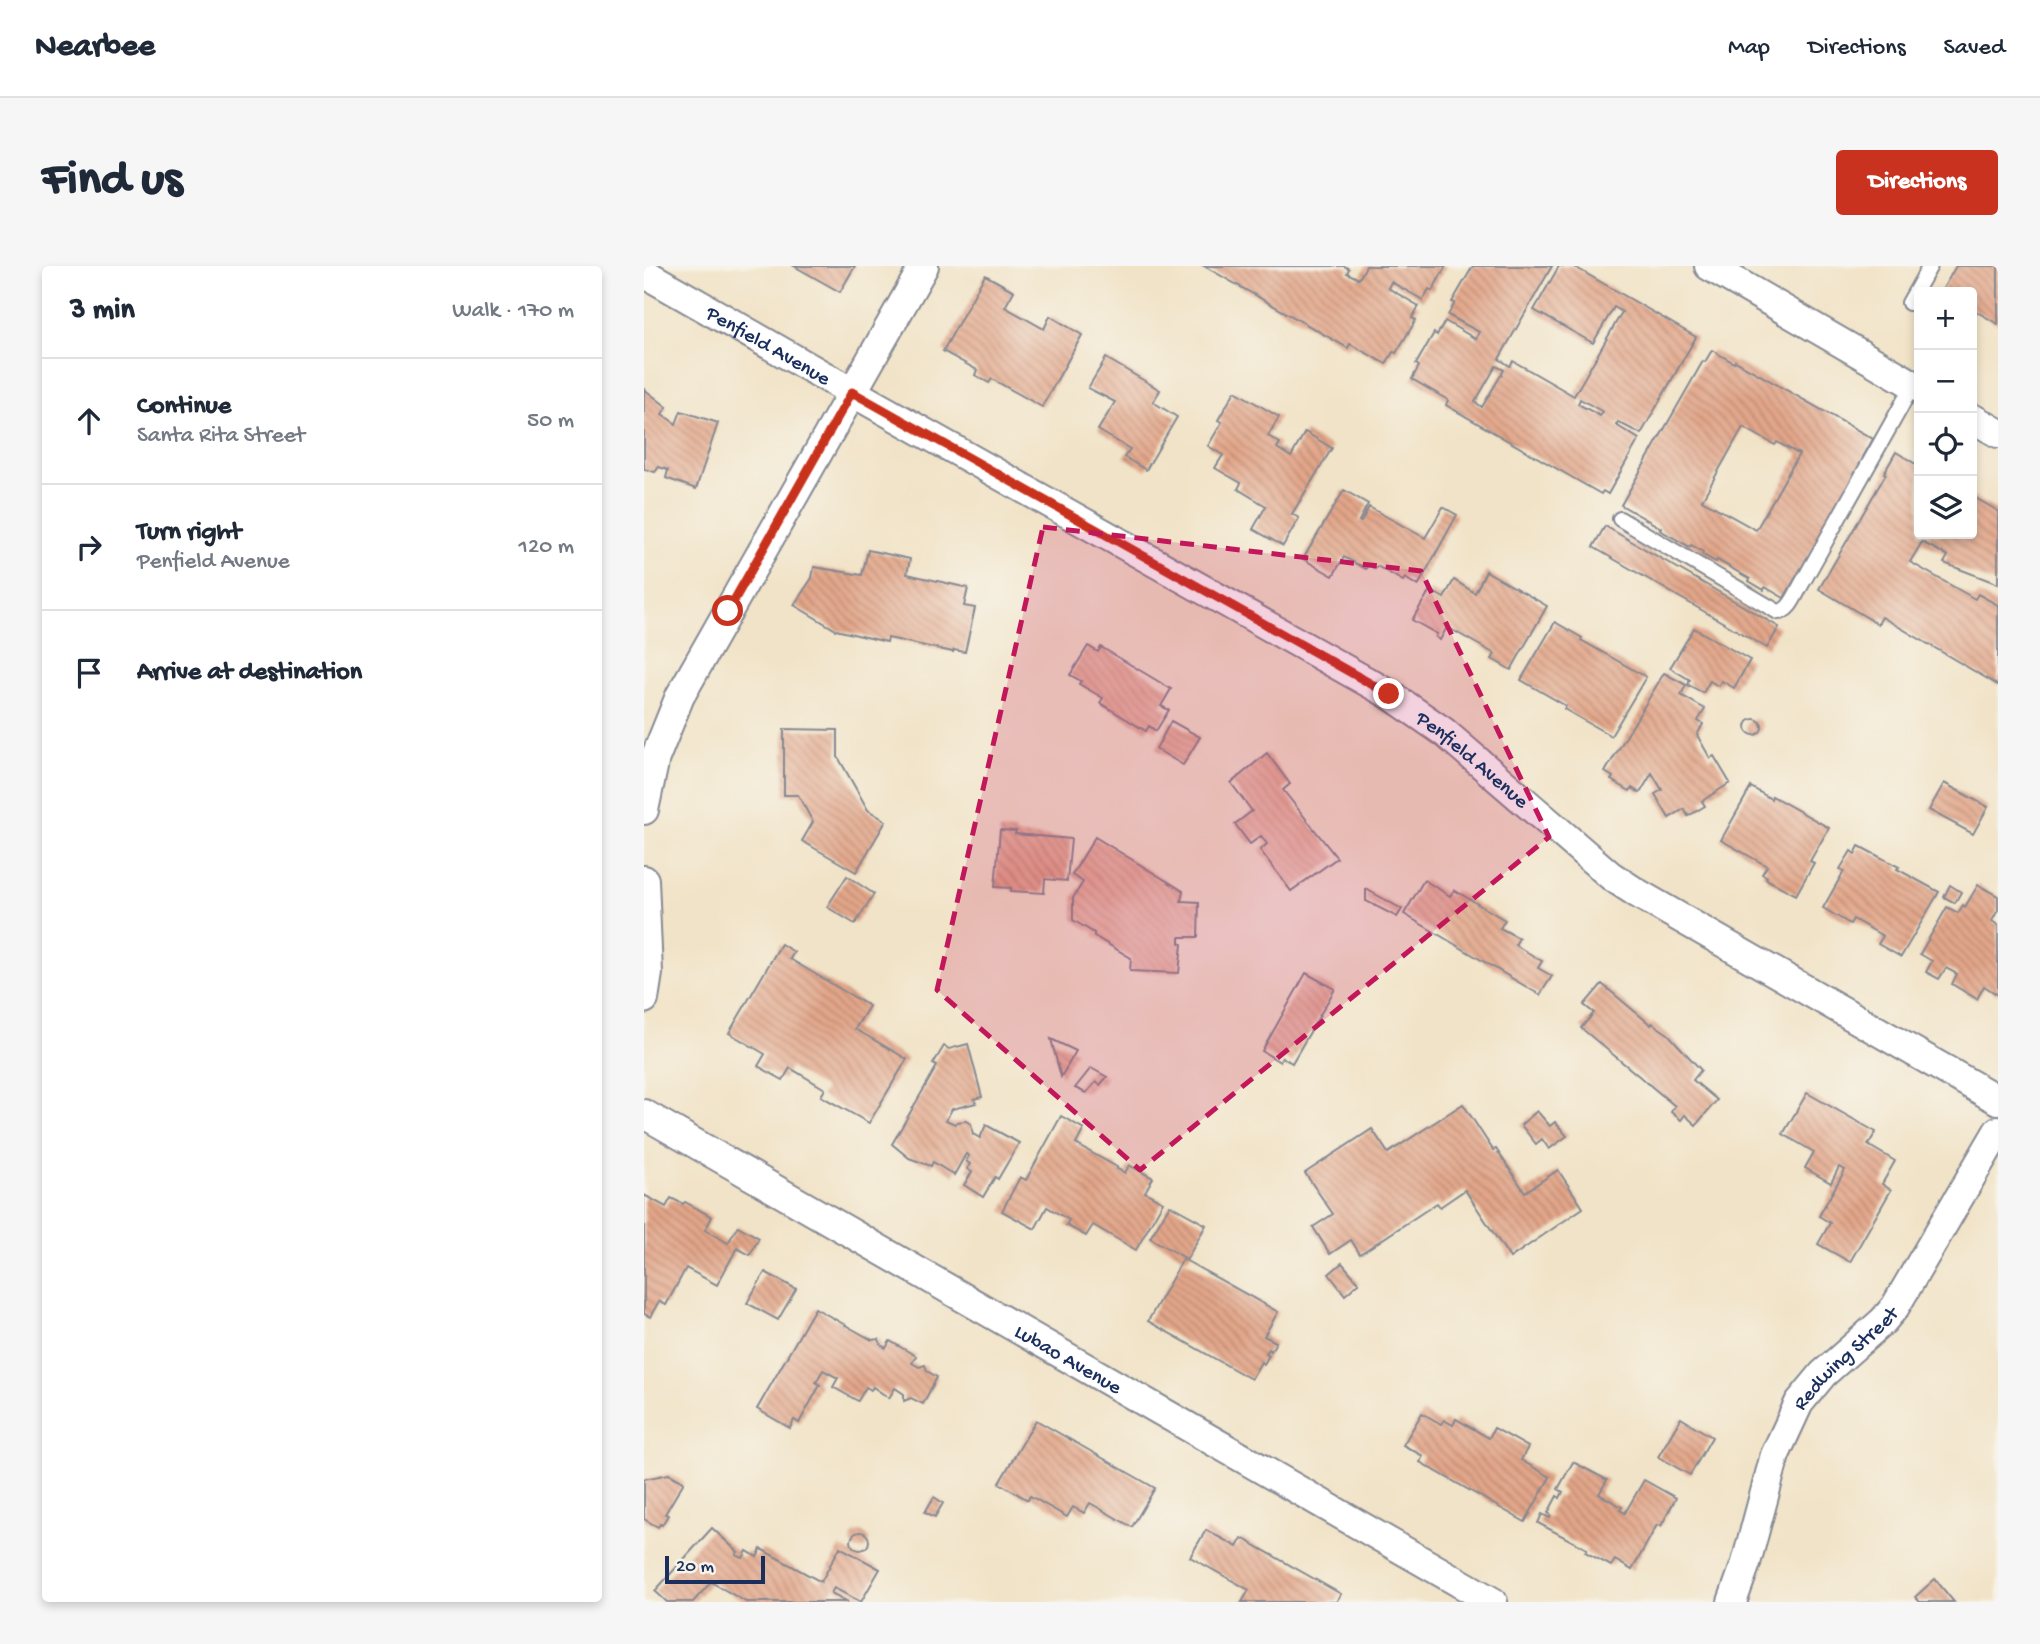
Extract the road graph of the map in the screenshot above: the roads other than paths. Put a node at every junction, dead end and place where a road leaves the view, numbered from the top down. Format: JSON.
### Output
{"nodes":[{"id":1,"x":924,"y":266,"type":"edge"},
{"id":2,"x":1709,"y":266,"type":"edge"},
{"id":3,"x":1930,"y":266,"type":"edge"},
{"id":4,"x":644,"y":273,"type":"edge"},
{"id":5,"x":1909,"y":303,"type":"dead end"},
{"id":6,"x":1914,"y":385,"type":"edge"},
{"id":7,"x":1914,"y":389,"type":"edge"},
{"id":8,"x":852,"y":392,"type":"junction"},
{"id":9,"x":1977,"y":421,"type":"edge"},
{"id":10,"x":1998,"y":433,"type":"edge"},
{"id":11,"x":1620,"y":519,"type":"dead end"},
{"id":12,"x":644,"y":810,"type":"edge"},
{"id":13,"x":644,"y":880,"type":"edge"},
{"id":14,"x":644,"y":999,"type":"edge"},
{"id":15,"x":1998,"y":1100,"type":"edge"},
{"id":16,"x":644,"y":1114,"type":"edge"},
{"id":17,"x":1998,"y":1131,"type":"edge"},
{"id":18,"x":1493,"y":1602,"type":"edge"},
{"id":19,"x":1732,"y":1602,"type":"edge"}],
"edges":[{"from":1,"to":8,"type":"street"},
{"from":2,"to":6,"type":"street"},
{"from":3,"to":5,"type":"lane"},
{"from":4,"to":8,"type":"street","name":"Penfield Avenue"},
{"from":7,"to":11,"type":"lane"},
{"from":8,"to":12,"type":"street"},
{"from":8,"to":15,"type":"street","name":"Penfield Avenue"},
{"from":9,"to":10,"type":"street"},
{"from":13,"to":14,"type":"street"},
{"from":16,"to":18,"type":"street","name":"Lubao Avenue"},
{"from":17,"to":19,"type":"street","name":"Redwing Street"}]}
